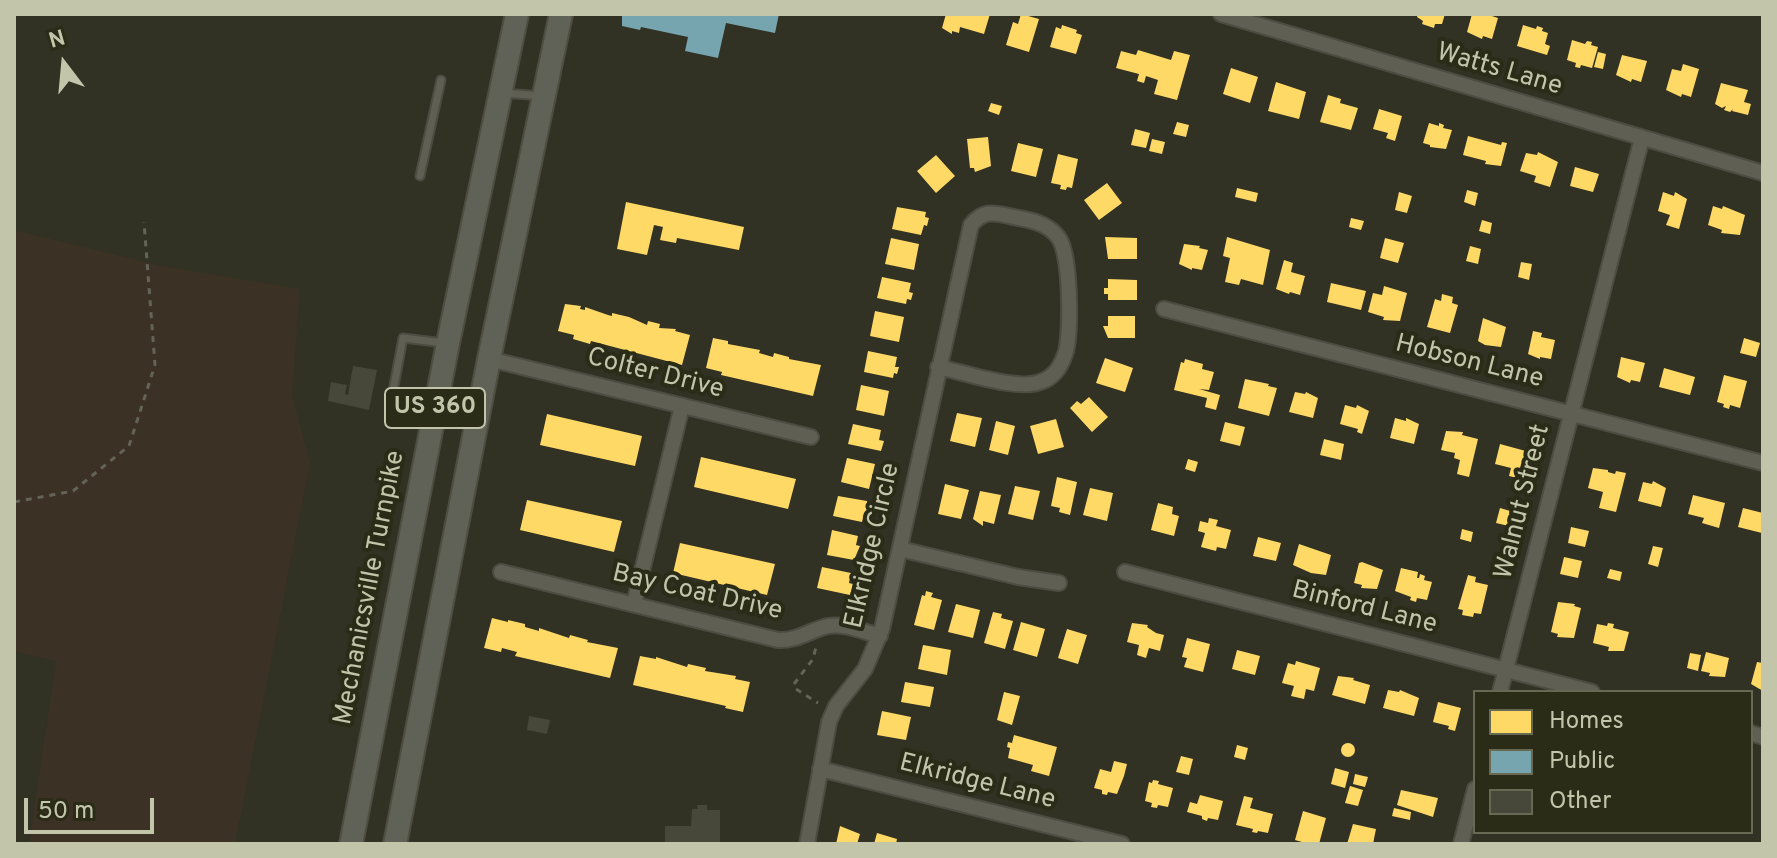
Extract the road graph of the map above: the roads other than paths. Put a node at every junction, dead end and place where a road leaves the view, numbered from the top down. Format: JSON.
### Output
{"nodes":[{"id":1,"x":517,"y":14,"type":"edge"},
{"id":2,"x":561,"y":14,"type":"edge"},
{"id":3,"x":1221,"y":14,"type":"edge"},
{"id":4,"x":1273,"y":21,"type":"edge"},
{"id":5,"x":441,"y":80,"type":"dead end"},
{"id":6,"x":501,"y":92,"type":"junction"},
{"id":7,"x":543,"y":96,"type":"junction"},
{"id":8,"x":1642,"y":138,"type":"junction"},
{"id":9,"x":1763,"y":173,"type":"edge"},
{"id":10,"x":420,"y":176,"type":"dead end"},
{"id":11,"x":1164,"y":309,"type":"dead end"},
{"id":12,"x":448,"y":343,"type":"junction"},
{"id":13,"x":489,"y":359,"type":"junction"},
{"id":14,"x":938,"y":367,"type":"junction"},
{"id":15,"x":682,"y":406,"type":"junction"},
{"id":16,"x":434,"y":410,"type":"junction"},
{"id":17,"x":1572,"y":414,"type":"junction"},
{"id":18,"x":811,"y":437,"type":"dead end"},
{"id":19,"x":1763,"y":463,"type":"edge"},
{"id":20,"x":900,"y":549,"type":"junction"},
{"id":21,"x":501,"y":572,"type":"dead end"},
{"id":22,"x":1125,"y":572,"type":"dead end"},
{"id":23,"x":1059,"y":583,"type":"dead end"},
{"id":24,"x":634,"y":604,"type":"junction"},
{"id":25,"x":880,"y":636,"type":"junction"},
{"id":26,"x":1506,"y":670,"type":"junction"},
{"id":27,"x":1501,"y":690,"type":"edge"},
{"id":28,"x":1584,"y":690,"type":"edge"},
{"id":29,"x":820,"y":769,"type":"junction"},
{"id":30,"x":1473,"y":797,"type":"edge"},
{"id":31,"x":351,"y":844,"type":"edge"},
{"id":32,"x":395,"y":844,"type":"edge"},
{"id":33,"x":807,"y":844,"type":"edge"},
{"id":34,"x":1122,"y":844,"type":"edge"},
{"id":35,"x":1461,"y":844,"type":"edge"}],
"edges":[{"from":1,"to":6,"type":"highway","name":"Mechanicsville Turnpike","number":"US 360"},
{"from":2,"to":7,"type":"highway","number":"US 360"},
{"from":3,"to":4,"type":"street","name":"Watts Lane"},
{"from":4,"to":8,"type":"street","name":"Watts Lane"},
{"from":5,"to":10,"type":"lane"},
{"from":6,"to":7,"type":"lane"},
{"from":6,"to":12,"type":"highway","name":"Mechanicsville Turnpike","number":"US 360"},
{"from":7,"to":13,"type":"highway","number":"US 360"},
{"from":8,"to":9,"type":"street","name":"Watts Lane"},
{"from":8,"to":17,"type":"street","name":"Walnut Street"},
{"from":11,"to":17,"type":"street","name":"Hobson Lane"},
{"from":12,"to":16,"type":"highway","name":"Mechanicsville Turnpike","number":"US 360"},
{"from":12,"to":16,"type":"lane"},
{"from":13,"to":15,"type":"street","name":"Colter Drive"},
{"from":13,"to":32,"type":"highway","number":"US 360"},
{"from":14,"to":14,"type":"street","name":"Elkridge Circle"},
{"from":14,"to":20,"type":"street","name":"Elkridge Circle"},
{"from":15,"to":18,"type":"street","name":"Colter Drive"},
{"from":15,"to":24,"type":"street"},
{"from":16,"to":31,"type":"highway","name":"Mechanicsville Turnpike","number":"US 360"},
{"from":17,"to":19,"type":"street","name":"Hobson Lane"},
{"from":17,"to":26,"type":"street","name":"Walnut Street"},
{"from":20,"to":23,"type":"street"},
{"from":20,"to":25,"type":"street","name":"Elkridge Circle"},
{"from":21,"to":24,"type":"street","name":"Bay Coat Drive"},
{"from":22,"to":26,"type":"street","name":"Binford Lane"},
{"from":24,"to":25,"type":"street","name":"Bay Coat Drive"},
{"from":25,"to":29,"type":"street","name":"Elkridge Circle"},
{"from":26,"to":27,"type":"street","name":"Walnut Street"},
{"from":26,"to":28,"type":"street","name":"Binford Lane"},
{"from":29,"to":33,"type":"street","name":"Elkridge Circle"},
{"from":29,"to":34,"type":"street","name":"Elkridge Lane"},
{"from":30,"to":35,"type":"street"}]}
